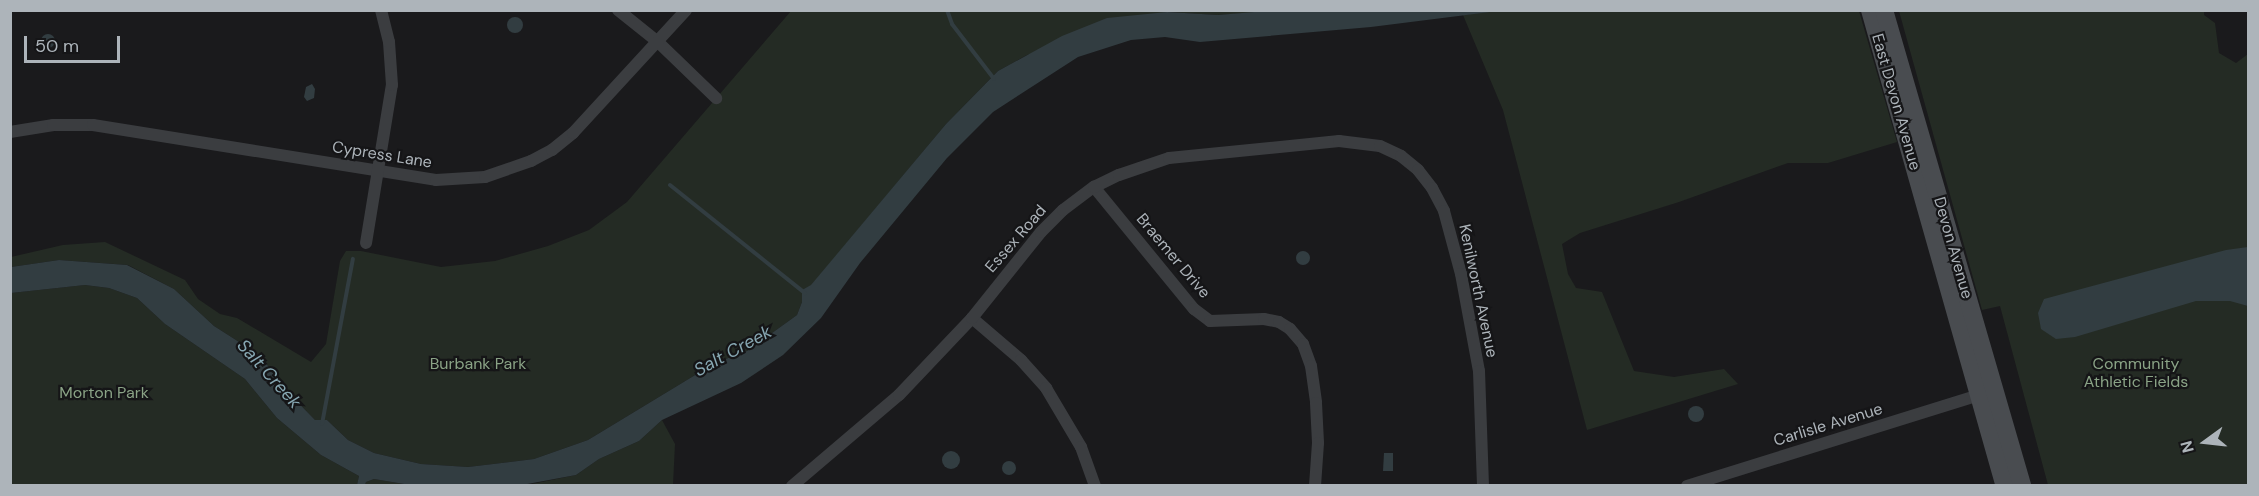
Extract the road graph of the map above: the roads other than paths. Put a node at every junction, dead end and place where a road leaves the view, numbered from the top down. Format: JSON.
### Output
{"nodes":[{"id":1,"x":381,"y":10,"type":"edge"},
{"id":2,"x":618,"y":10,"type":"edge"},
{"id":3,"x":686,"y":10,"type":"edge"},
{"id":4,"x":1870,"y":10,"type":"edge"},
{"id":5,"x":1884,"y":10,"type":"edge"},
{"id":6,"x":658,"y":42,"type":"junction"},
{"id":7,"x":716,"y":98,"type":"dead end"},
{"id":8,"x":10,"y":132,"type":"edge"},
{"id":9,"x":378,"y":171,"type":"junction"},
{"id":10,"x":1094,"y":188,"type":"junction"},
{"id":11,"x":1444,"y":211,"type":"joint"},
{"id":12,"x":366,"y":243,"type":"dead end"},
{"id":13,"x":1953,"y":297,"type":"joint"},
{"id":14,"x":972,"y":318,"type":"junction"},
{"id":15,"x":1979,"y":395,"type":"junction"},
{"id":16,"x":792,"y":486,"type":"edge"},
{"id":17,"x":1095,"y":486,"type":"edge"},
{"id":18,"x":1314,"y":486,"type":"edge"},
{"id":19,"x":1483,"y":486,"type":"edge"},
{"id":20,"x":1687,"y":486,"type":"edge"},
{"id":21,"x":2006,"y":486,"type":"edge"},
{"id":22,"x":2022,"y":486,"type":"edge"}],
"edges":[{"from":1,"to":9,"type":"street"},
{"from":2,"to":6,"type":"street"},
{"from":3,"to":6,"type":"street","name":"Cypress Lane"},
{"from":4,"to":13,"type":"main road","name":"East Devon Avenue"},
{"from":5,"to":22,"type":"main road","name":"Devon Avenue"},
{"from":6,"to":7,"type":"street"},
{"from":6,"to":9,"type":"street","name":"Cypress Lane"},
{"from":8,"to":9,"type":"street","name":"Cypress Lane"},
{"from":9,"to":12,"type":"street"},
{"from":10,"to":11,"type":"street","name":"Essex Road"},
{"from":10,"to":14,"type":"street","name":"Essex Road"},
{"from":10,"to":18,"type":"street","name":"Braemer Drive"},
{"from":11,"to":19,"type":"street","name":"Kenilworth Avenue"},
{"from":13,"to":15,"type":"main road","name":"Devon Avenue"},
{"from":14,"to":16,"type":"street","name":"Essex Road"},
{"from":14,"to":17,"type":"street"},
{"from":15,"to":20,"type":"street","name":"Carlisle Avenue"},
{"from":15,"to":21,"type":"main road","name":"Devon Avenue"}]}
